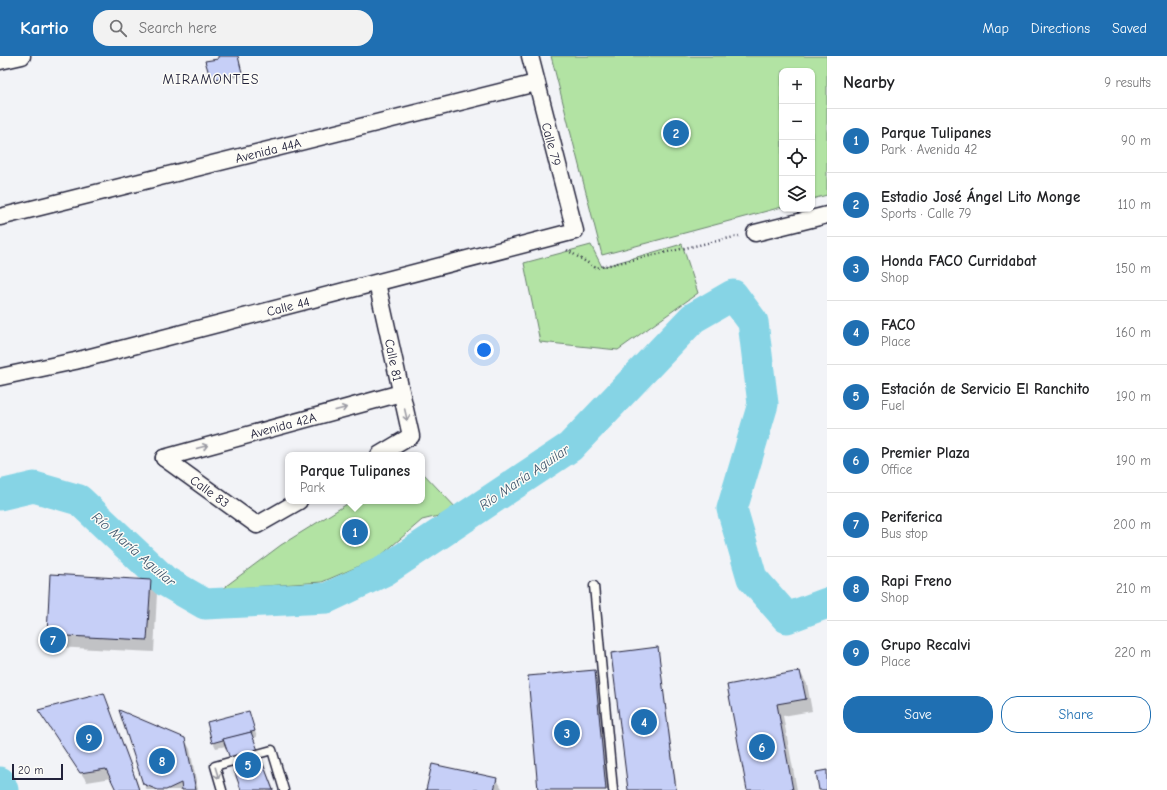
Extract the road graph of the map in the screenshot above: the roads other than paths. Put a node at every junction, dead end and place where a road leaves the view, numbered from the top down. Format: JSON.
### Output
{"nodes":[{"id":1,"x":22,"y":56,"type":"edge"},
{"id":2,"x":530,"y":56,"type":"edge"},
{"id":3,"x":0,"y":61,"type":"edge"},
{"id":4,"x":536,"y":83,"type":"junction"},
{"id":5,"x":827,"y":215,"type":"edge"},
{"id":6,"x":0,"y":217,"type":"edge"},
{"id":7,"x":575,"y":231,"type":"joint"},
{"id":8,"x":755,"y":233,"type":"road end"},
{"id":9,"x":377,"y":283,"type":"junction"},
{"id":10,"x":0,"y":377,"type":"edge"},
{"id":11,"x":401,"y":393,"type":"junction"},
{"id":12,"x":384,"y":452,"type":"edge"},
{"id":13,"x":164,"y":458,"type":"joint"},
{"id":14,"x":294,"y":504,"type":"edge"},
{"id":15,"x":594,"y":586,"type":"dead end"},
{"id":16,"x":222,"y":790,"type":"edge"},
{"id":17,"x":284,"y":790,"type":"edge"},
{"id":18,"x":614,"y":790,"type":"edge"}],
"edges":[{"from":1,"to":3,"type":"street"},
{"from":2,"to":4,"type":"street","name":"Calle 79"},
{"from":4,"to":6,"type":"street","name":"Avenida 44A"},
{"from":4,"to":7,"type":"street","name":"Calle 79"},
{"from":5,"to":8,"type":"street"},
{"from":7,"to":9,"type":"street","name":"Calle 44"},
{"from":9,"to":10,"type":"street","name":"Calle 44"},
{"from":9,"to":11,"type":"street","name":"Calle 81"},
{"from":11,"to":12,"type":"street","name":"Calle 81","one_way":true},
{"from":13,"to":11,"type":"street","name":"Avenida 42A","one_way":true},
{"from":13,"to":14,"type":"street","name":"Calle 83"},
{"from":15,"to":18,"type":"lane"},
{"from":17,"to":16,"type":"lane","one_way":true}]}
